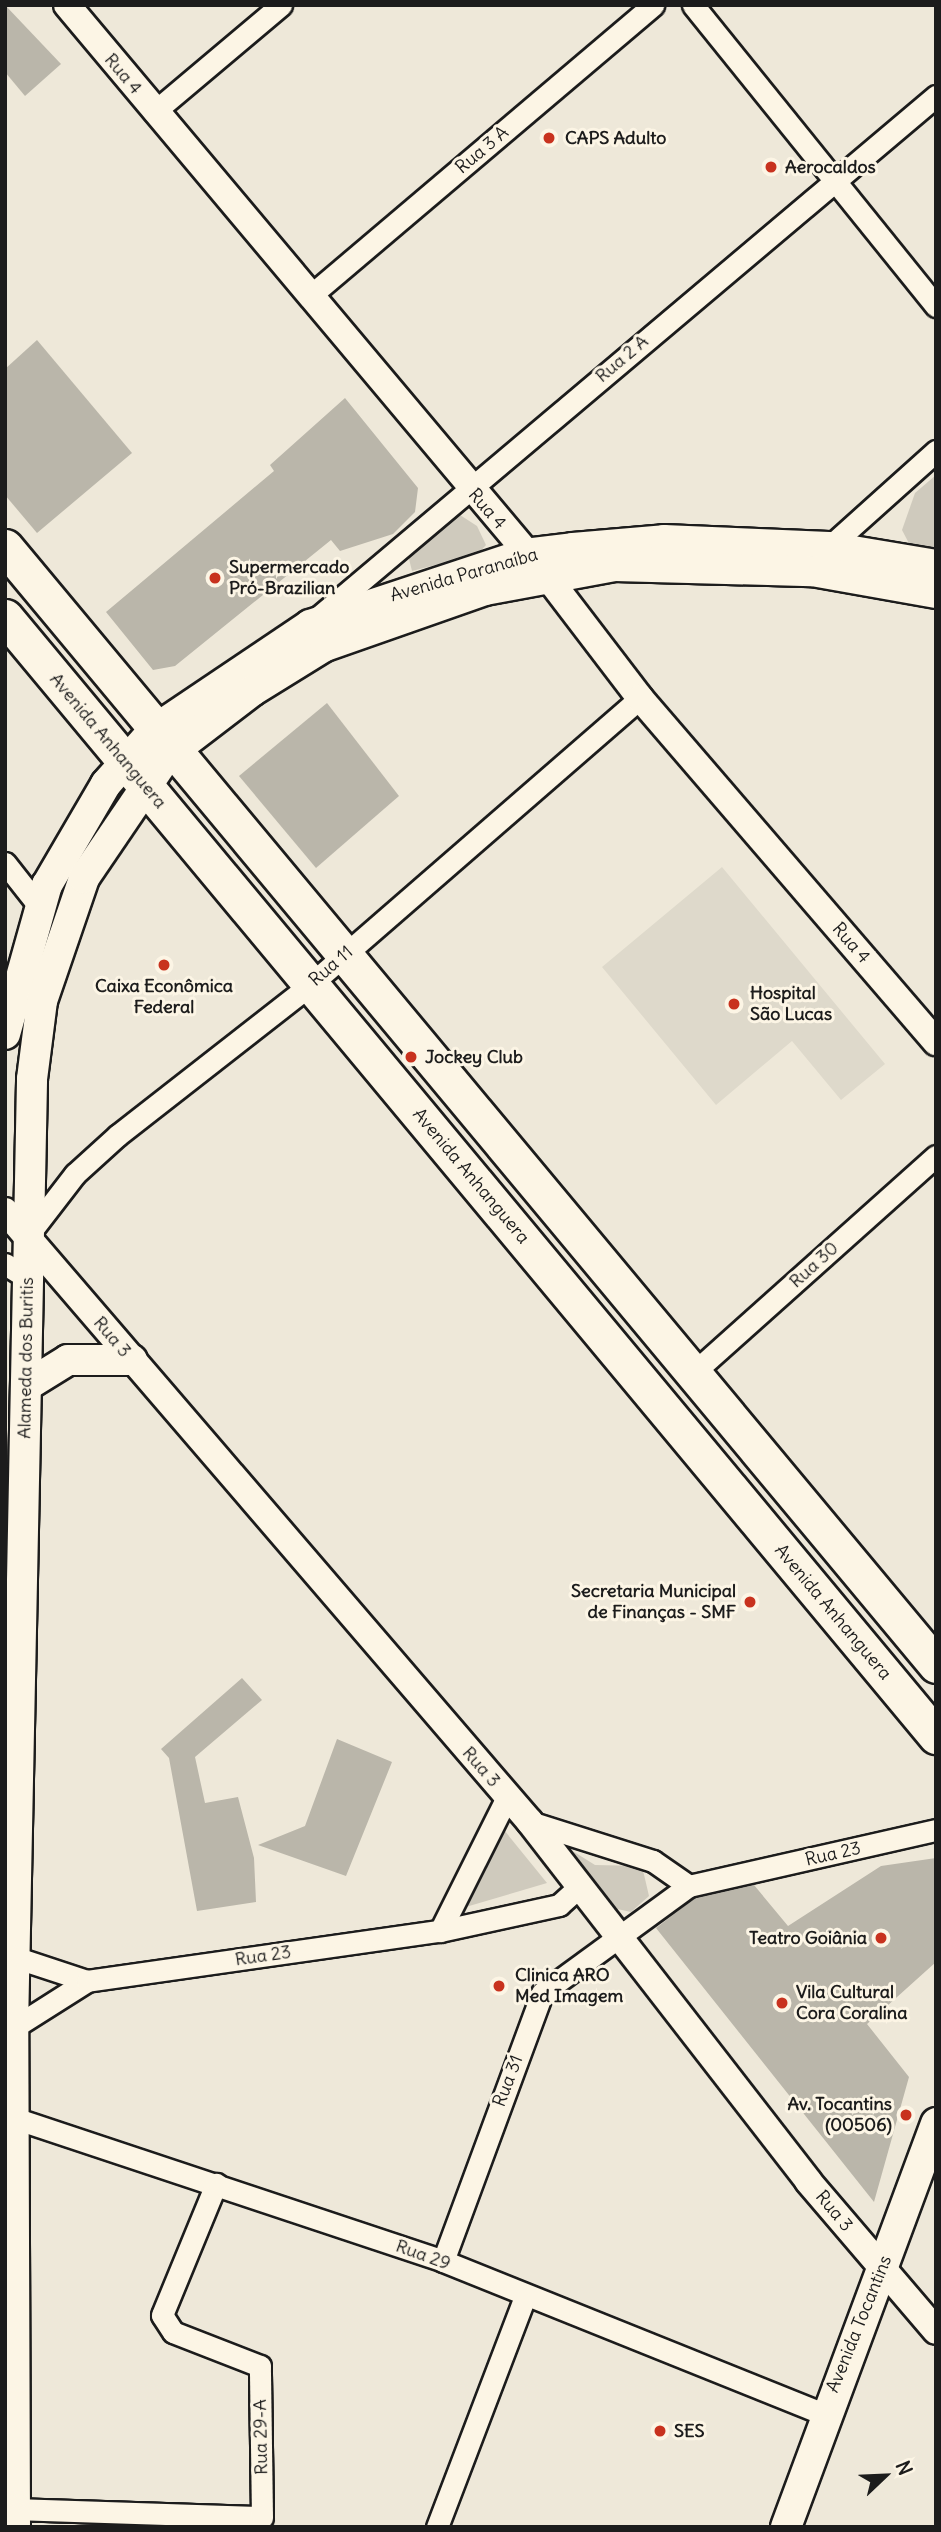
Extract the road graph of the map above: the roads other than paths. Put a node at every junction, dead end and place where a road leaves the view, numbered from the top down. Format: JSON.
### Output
{"nodes":[{"id":1,"x":67,"y":5,"type":"edge"},
{"id":2,"x":281,"y":5,"type":"edge"},
{"id":3,"x":653,"y":5,"type":"edge"},
{"id":4,"x":693,"y":5,"type":"edge"},
{"id":5,"x":936,"y":96,"type":"edge"},
{"id":6,"x":155,"y":112,"type":"junction"},
{"id":7,"x":835,"y":179,"type":"junction"},
{"id":8,"x":310,"y":296,"type":"junction"},
{"id":9,"x":936,"y":306,"type":"edge"},
{"id":10,"x":936,"y":451,"type":"edge"},
{"id":11,"x":469,"y":489,"type":"junction"},
{"id":12,"x":5,"y":547,"type":"edge"},
{"id":13,"x":829,"y":547,"type":"junction"},
{"id":14,"x":525,"y":554,"type":"junction"},
{"id":15,"x":936,"y":565,"type":"edge"},
{"id":16,"x":548,"y":579,"type":"junction"},
{"id":17,"x":936,"y":593,"type":"edge"},
{"id":18,"x":5,"y":617,"type":"edge"},
{"id":19,"x":310,"y":625,"type":"junction"},
{"id":20,"x":640,"y":698,"type":"junction"},
{"id":21,"x":164,"y":741,"type":"junction"},
{"id":22,"x":134,"y":773,"type":"junction"},
{"id":23,"x":5,"y":863,"type":"edge"},
{"id":24,"x":39,"y":906,"type":"junction"},
{"id":25,"x":344,"y":954,"type":"junction"},
{"id":26,"x":311,"y":984,"type":"junction"},
{"id":27,"x":5,"y":1034,"type":"edge"},
{"id":28,"x":936,"y":1042,"type":"edge"},
{"id":29,"x":936,"y":1156,"type":"edge"},
{"id":30,"x":14,"y":1221,"type":"edge"},
{"id":31,"x":16,"y":1271,"type":"edge"},
{"id":32,"x":132,"y":1360,"type":"junction"},
{"id":33,"x":692,"y":1374,"type":"junction"},
{"id":34,"x":26,"y":1386,"type":"junction"},
{"id":35,"x":936,"y":1665,"type":"edge"},
{"id":36,"x":936,"y":1736,"type":"edge"},
{"id":37,"x":507,"y":1797,"type":"junction"},
{"id":38,"x":530,"y":1822,"type":"junction"},
{"id":39,"x":936,"y":1830,"type":"edge"},
{"id":40,"x":581,"y":1885,"type":"junction"},
{"id":41,"x":689,"y":1886,"type":"junction"},
{"id":42,"x":440,"y":1931,"type":"junction"},
{"id":43,"x":618,"y":1933,"type":"junction"},
{"id":44,"x":10,"y":1956,"type":"edge"},
{"id":45,"x":87,"y":1981,"type":"junction"},
{"id":46,"x":13,"y":2028,"type":"junction"},
{"id":47,"x":10,"y":2117,"type":"edge"},
{"id":48,"x":936,"y":2123,"type":"edge"},
{"id":49,"x":216,"y":2184,"type":"junction"},
{"id":50,"x":443,"y":2261,"type":"junction"},
{"id":51,"x":882,"y":2268,"type":"junction"},
{"id":52,"x":525,"y":2296,"type":"junction"},
{"id":53,"x":936,"y":2331,"type":"edge"},
{"id":54,"x":823,"y":2414,"type":"junction"},
{"id":55,"x":15,"y":2518,"type":"edge"},
{"id":56,"x":437,"y":2527,"type":"edge"},
{"id":57,"x":786,"y":2527,"type":"edge"}],
"edges":[{"from":1,"to":6,"type":"street","name":"Rua 4"},
{"from":2,"to":6,"type":"street"},
{"from":3,"to":8,"type":"street","name":"Rua 3 A"},
{"from":4,"to":7,"type":"street"},
{"from":5,"to":7,"type":"street","name":"Rua 2 A"},
{"from":6,"to":8,"type":"street","name":"Rua 4"},
{"from":7,"to":9,"type":"street"},
{"from":7,"to":11,"type":"street","name":"Rua 2 A"},
{"from":8,"to":11,"type":"street","name":"Rua 4"},
{"from":10,"to":13,"type":"street"},
{"from":11,"to":14,"type":"street","name":"Rua 4"},
{"from":11,"to":19,"type":"street","name":"Rua 2 A"},
{"from":12,"to":21,"type":"main road"},
{"from":13,"to":14,"type":"main road","name":"Avenida Paranaíba"},
{"from":13,"to":15,"type":"main road","name":"Avenida Paranaíba"},
{"from":14,"to":16,"type":"street","name":"Rua 4"},
{"from":14,"to":19,"type":"main road","name":"Avenida Paranaíba"},
{"from":16,"to":17,"type":"main road","name":"Avenida Paranaíba"},
{"from":16,"to":20,"type":"street","name":"Rua 4"},
{"from":16,"to":21,"type":"main road","name":"Avenida Paranaíba"},
{"from":18,"to":22,"type":"main road","name":"Avenida Anhanguera"},
{"from":19,"to":21,"type":"main road","name":"Avenida Paranaíba"},
{"from":20,"to":25,"type":"street","name":"Rua 11"},
{"from":20,"to":28,"type":"street","name":"Rua 4"},
{"from":21,"to":22,"type":"main road","name":"Avenida Paranaíba"},
{"from":21,"to":25,"type":"main road"},
{"from":22,"to":24,"type":"main road"},
{"from":22,"to":26,"type":"main road","name":"Avenida Anhanguera"},
{"from":22,"to":30,"type":"main road","name":"Alameda dos Buritis"},
{"from":23,"to":24,"type":"street"},
{"from":24,"to":27,"type":"main road"},
{"from":25,"to":26,"type":"street","name":"Rua 11"},
{"from":25,"to":33,"type":"main road"},
{"from":26,"to":30,"type":"street","name":"Rua 11"},
{"from":26,"to":36,"type":"main road","name":"Avenida Anhanguera"},
{"from":29,"to":33,"type":"street","name":"Rua 30"},
{"from":30,"to":31,"type":"main road","name":"Alameda dos Buritis"},
{"from":30,"to":32,"type":"street","name":"Rua 3"},
{"from":31,"to":34,"type":"main road","name":"Alameda dos Buritis"},
{"from":32,"to":34,"type":"main road"},
{"from":32,"to":37,"type":"street","name":"Rua 3"},
{"from":33,"to":35,"type":"main road"},
{"from":34,"to":44,"type":"main road","name":"Alameda dos Buritis"},
{"from":37,"to":38,"type":"street","name":"Rua 3"},
{"from":37,"to":42,"type":"street"},
{"from":38,"to":40,"type":"street","name":"Rua 3"},
{"from":38,"to":41,"type":"street"},
{"from":39,"to":41,"type":"street","name":"Rua 23"},
{"from":40,"to":42,"type":"street","name":"Rua 23"},
{"from":40,"to":43,"type":"street","name":"Rua 3"},
{"from":41,"to":43,"type":"street","name":"Rua 23"},
{"from":42,"to":45,"type":"street","name":"Rua 23"},
{"from":43,"to":50,"type":"street","name":"Rua 31"},
{"from":43,"to":51,"type":"street","name":"Rua 3"},
{"from":44,"to":45,"type":"street","name":"Rua 23"},
{"from":44,"to":46,"type":"main road","name":"Alameda dos Buritis"},
{"from":45,"to":46,"type":"street","name":"Rua 23"},
{"from":46,"to":47,"type":"main road","name":"Alameda dos Buritis"},
{"from":47,"to":49,"type":"street","name":"Rua 29"},
{"from":47,"to":55,"type":"main road","name":"Alameda dos Buritis"},
{"from":48,"to":51,"type":"main road","name":"Avenida Tocantins"},
{"from":49,"to":50,"type":"street","name":"Rua 29"},
{"from":49,"to":55,"type":"street","name":"Rua 29-A"},
{"from":50,"to":52,"type":"street","name":"Rua 29"},
{"from":51,"to":53,"type":"street","name":"Rua 3"},
{"from":51,"to":54,"type":"main road","name":"Avenida Tocantins"},
{"from":52,"to":54,"type":"street","name":"Rua 29"},
{"from":52,"to":56,"type":"street"},
{"from":54,"to":57,"type":"main road","name":"Avenida Tocantins"}]}
